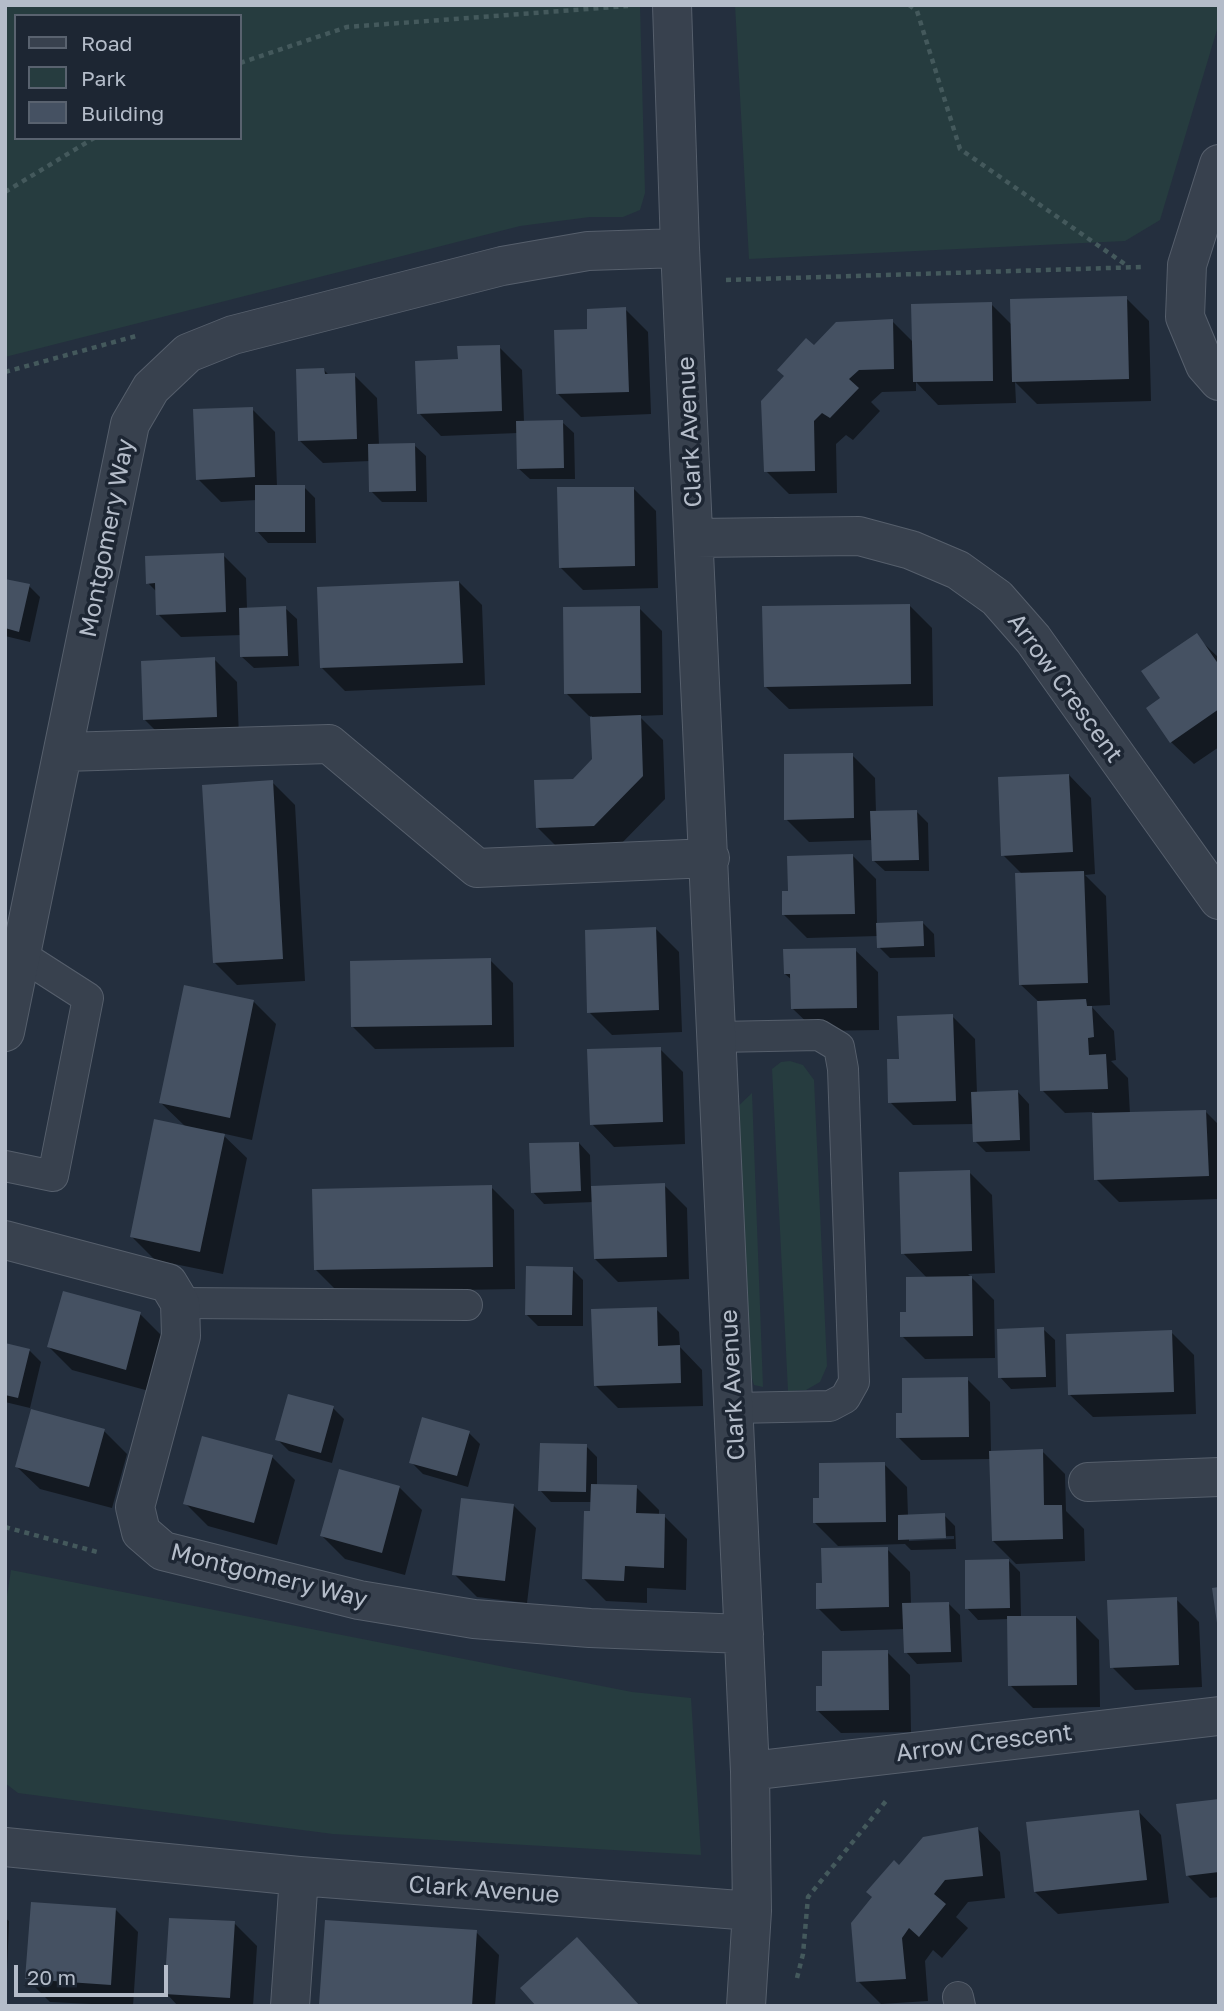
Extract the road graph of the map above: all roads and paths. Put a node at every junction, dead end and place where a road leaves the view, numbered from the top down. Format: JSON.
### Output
{"nodes":[{"id":1,"x":672,"y":5,"type":"edge"},
{"id":2,"x":909,"y":5,"type":"edge"},
{"id":3,"x":631,"y":6,"type":"edge"},
{"id":4,"x":242,"y":62,"type":"edge"},
{"id":5,"x":91,"y":140,"type":"edge"},
{"id":6,"x":1219,"y":164,"type":"edge"},
{"id":7,"x":5,"y":192,"type":"edge"},
{"id":8,"x":682,"y":265,"type":"junction"},
{"id":9,"x":1187,"y":265,"type":"junction"},
{"id":10,"x":1130,"y":267,"type":"junction"},
{"id":11,"x":188,"y":353,"type":"junction"},
{"id":12,"x":5,"y":372,"type":"edge"},
{"id":13,"x":1219,"y":381,"type":"edge"},
{"id":14,"x":695,"y":538,"type":"junction"},
{"id":15,"x":64,"y":752,"type":"junction"},
{"id":16,"x":710,"y":858,"type":"junction"},
{"id":17,"x":1219,"y":900,"type":"edge"},
{"id":18,"x":21,"y":956,"type":"junction"},
{"id":19,"x":5,"y":1032,"type":"edge"},
{"id":20,"x":717,"y":1037,"type":"junction"},
{"id":21,"x":5,"y":1166,"type":"edge"},
{"id":22,"x":5,"y":1240,"type":"edge"},
{"id":23,"x":180,"y":1303,"type":"junction"},
{"id":24,"x":467,"y":1305,"type":"dead end"},
{"id":25,"x":734,"y":1408,"type":"junction"},
{"id":26,"x":1219,"y":1477,"type":"edge"},
{"id":27,"x":1088,"y":1482,"type":"dead end"},
{"id":28,"x":5,"y":1527,"type":"edge"},
{"id":29,"x":163,"y":1551,"type":"junction"},
{"id":30,"x":744,"y":1634,"type":"junction"},
{"id":31,"x":1219,"y":1716,"type":"edge"},
{"id":32,"x":750,"y":1771,"type":"junction"},
{"id":33,"x":887,"y":1800,"type":"dead end"},
{"id":34,"x":5,"y":1847,"type":"edge"},
{"id":35,"x":299,"y":1876,"type":"junction"},
{"id":36,"x":752,"y":1911,"type":"junction"},
{"id":37,"x":797,"y":1980,"type":"dead end"},
{"id":38,"x":290,"y":2006,"type":"edge"},
{"id":39,"x":746,"y":2006,"type":"edge"}],
"edges":[{"from":1,"to":8,"type":"street","name":"Clark Avenue"},
{"from":2,"to":10,"type":"path"},
{"from":3,"to":4,"type":"path"},
{"from":5,"to":7,"type":"path"},
{"from":6,"to":9,"type":"street"},
{"from":8,"to":10,"type":"path"},
{"from":8,"to":11,"type":"street","name":"Montgomery Way"},
{"from":8,"to":14,"type":"street","name":"Clark Avenue"},
{"from":9,"to":10,"type":"path"},
{"from":9,"to":13,"type":"street"},
{"from":11,"to":12,"type":"path"},
{"from":11,"to":15,"type":"street","name":"Montgomery Way"},
{"from":14,"to":16,"type":"street","name":"Clark Avenue"},
{"from":14,"to":17,"type":"street","name":"Arrow Crescent"},
{"from":15,"to":16,"type":"street"},
{"from":15,"to":18,"type":"street","name":"Montgomery Way"},
{"from":16,"to":20,"type":"street","name":"Clark Avenue"},
{"from":18,"to":19,"type":"street","name":"Montgomery Way"},
{"from":18,"to":21,"type":"lane"},
{"from":20,"to":25,"type":"street","name":"Clark Avenue"},
{"from":20,"to":25,"type":"lane"},
{"from":22,"to":23,"type":"street"},
{"from":23,"to":24,"type":"lane"},
{"from":23,"to":29,"type":"street","name":"Montgomery Way"},
{"from":25,"to":30,"type":"street","name":"Clark Avenue"},
{"from":26,"to":27,"type":"street"},
{"from":28,"to":29,"type":"path"},
{"from":29,"to":30,"type":"street","name":"Montgomery Way"},
{"from":30,"to":32,"type":"street","name":"Clark Avenue"},
{"from":31,"to":32,"type":"street","name":"Arrow Crescent"},
{"from":32,"to":36,"type":"street","name":"Clark Avenue"},
{"from":33,"to":37,"type":"path"},
{"from":34,"to":35,"type":"street","name":"Clark Avenue"},
{"from":35,"to":36,"type":"street","name":"Clark Avenue"},
{"from":35,"to":38,"type":"street"},
{"from":36,"to":39,"type":"street","name":"Clark Avenue"}]}
